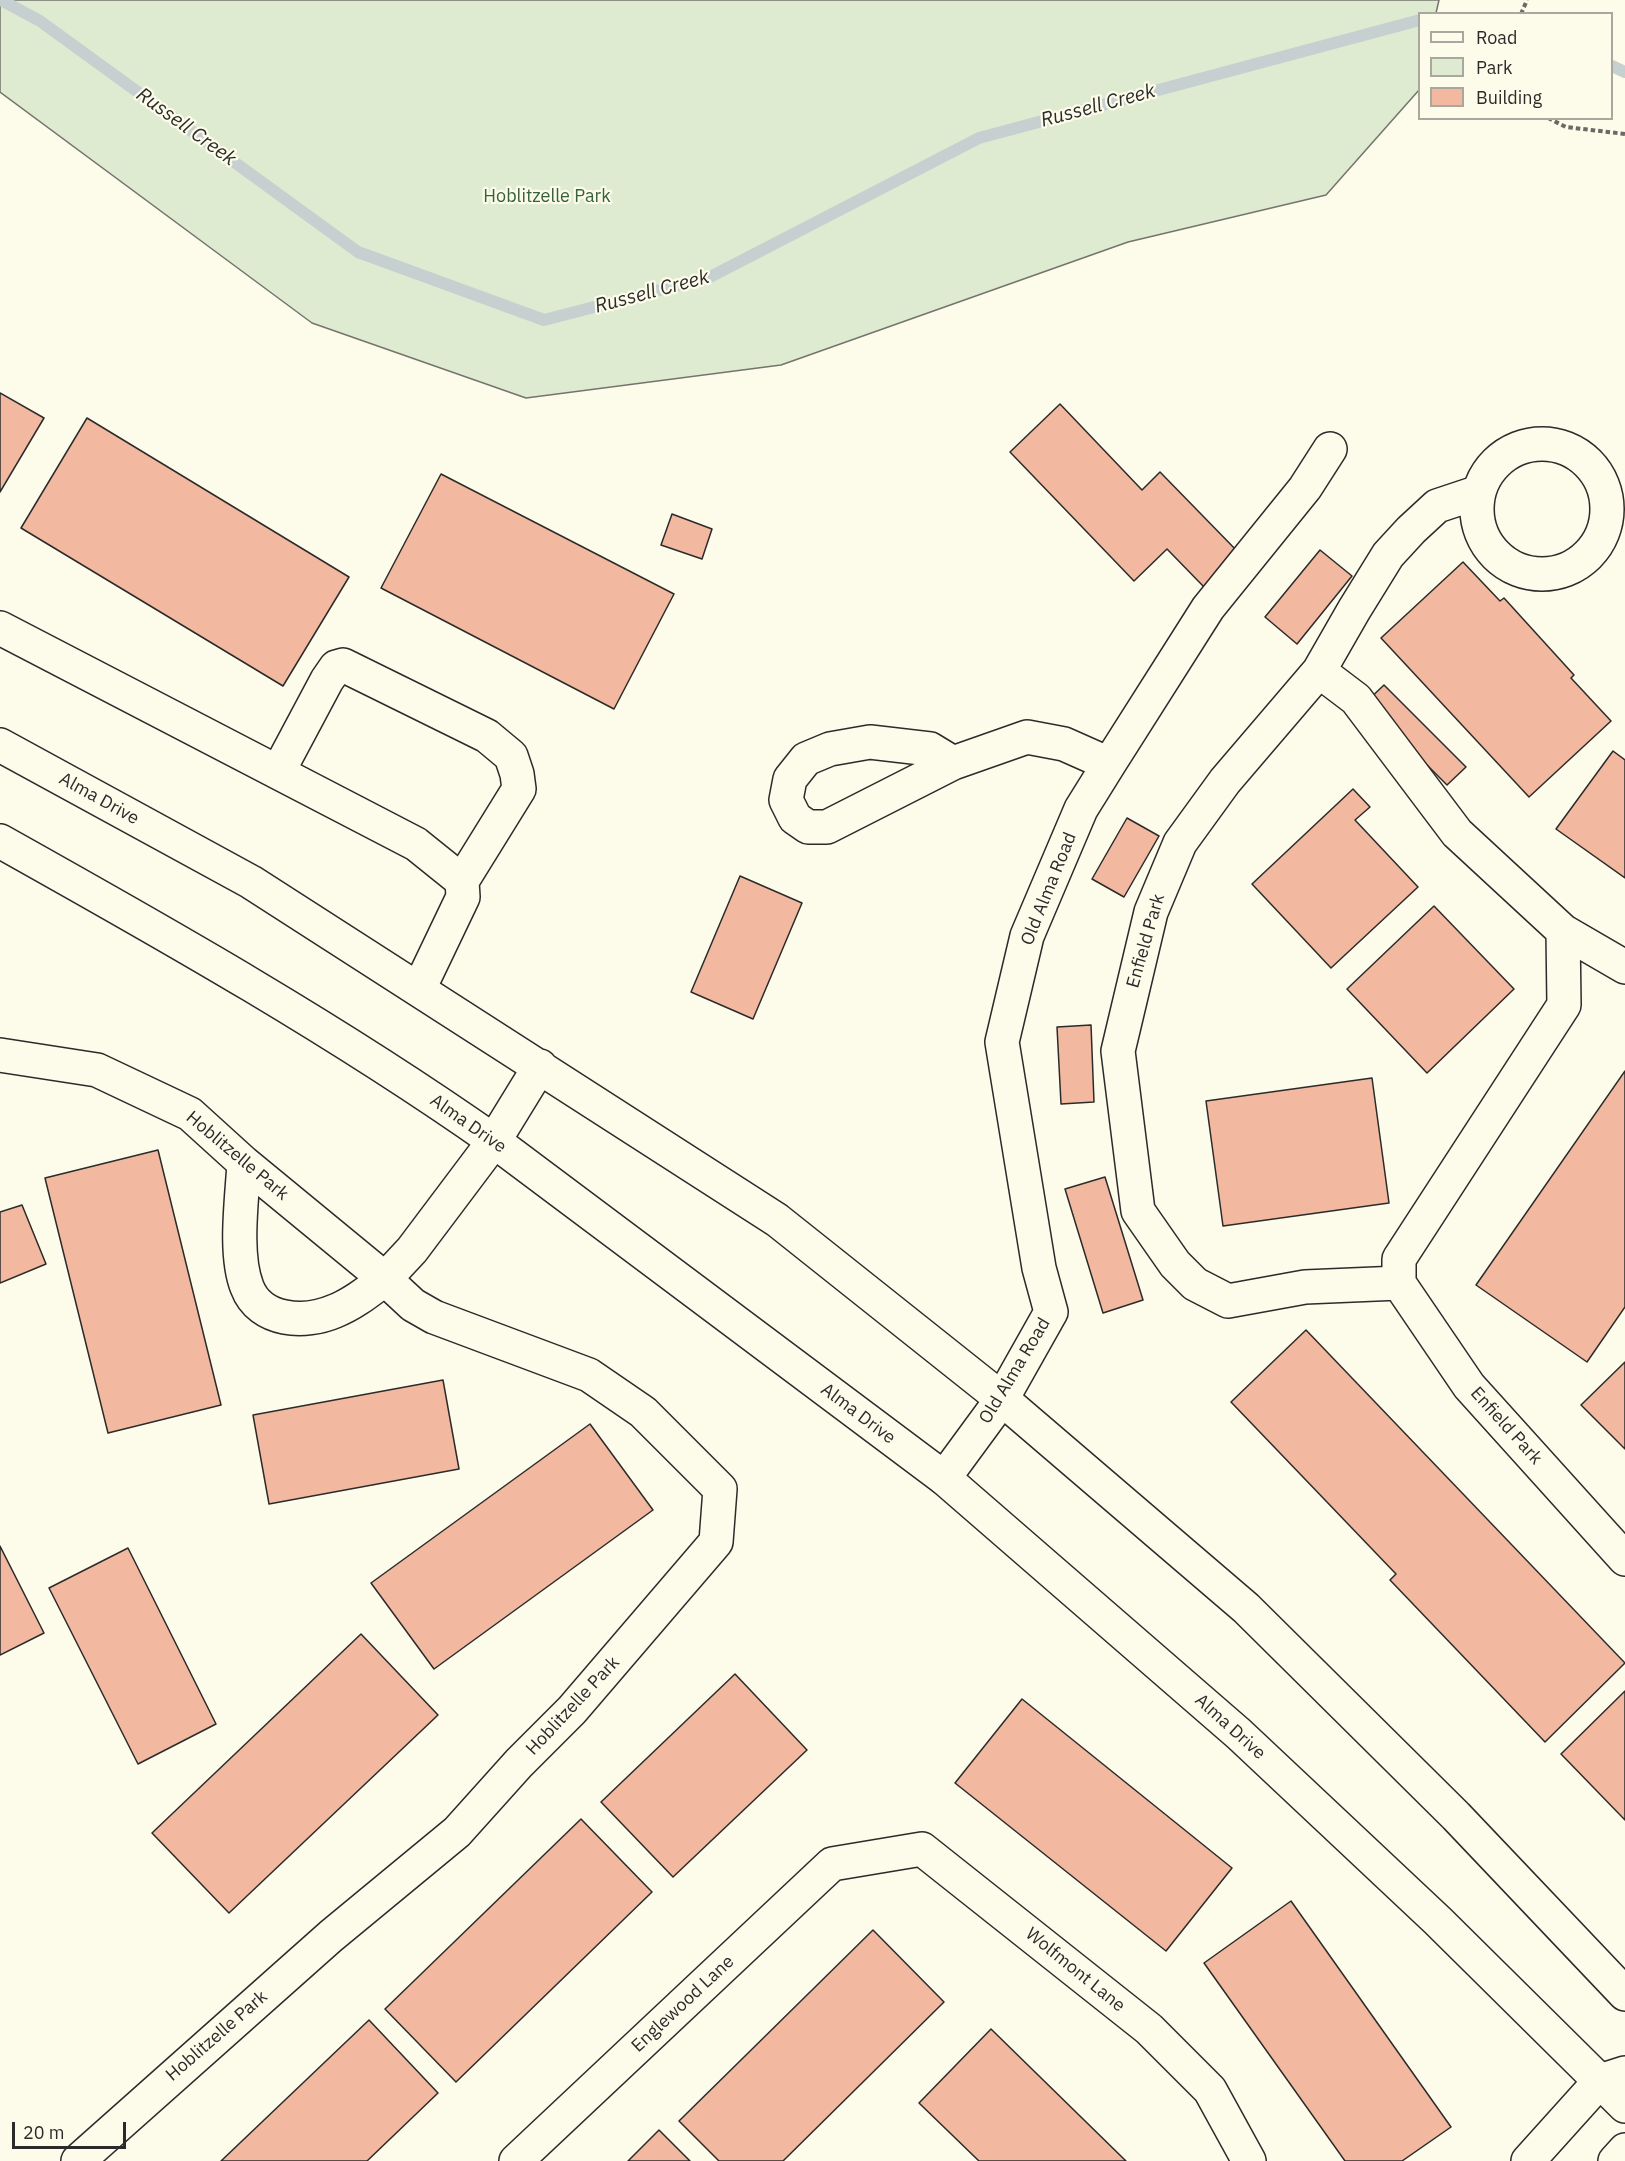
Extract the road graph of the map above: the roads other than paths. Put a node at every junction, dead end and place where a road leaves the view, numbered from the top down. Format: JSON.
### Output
{"nodes":[{"id":1,"x":1330,"y":449,"type":"dead end"},
{"id":2,"x":1479,"y":492,"type":"dead end"},
{"id":3,"x":0,"y":628,"type":"edge"},
{"id":4,"x":1319,"y":671,"type":"junction"},
{"id":5,"x":0,"y":745,"type":"edge"},
{"id":6,"x":953,"y":763,"type":"dead end"},
{"id":7,"x":1108,"y":764,"type":"junction"},
{"id":8,"x":278,"y":772,"type":"junction"},
{"id":9,"x":0,"y":841,"type":"edge"},
{"id":10,"x":462,"y":881,"type":"junction"},
{"id":11,"x":1563,"y":931,"type":"junction"},
{"id":12,"x":1625,"y":968,"type":"edge"},
{"id":13,"x":419,"y":989,"type":"junction"},
{"id":14,"x":0,"y":1055,"type":"edge"},
{"id":15,"x":540,"y":1066,"type":"junction"},
{"id":16,"x":494,"y":1141,"type":"junction"},
{"id":17,"x":244,"y":1163,"type":"junction"},
{"id":18,"x":385,"y":1279,"type":"junction"},
{"id":19,"x":1399,"y":1283,"type":"junction"},
{"id":20,"x":1002,"y":1399,"type":"junction"},
{"id":21,"x":944,"y":1478,"type":"junction"},
{"id":22,"x":1625,"y":1559,"type":"edge"},
{"id":23,"x":856,"y":1860,"type":"joint"},
{"id":24,"x":1625,"y":1994,"type":"edge"},
{"id":25,"x":1612,"y":2077,"type":"edge"},
{"id":26,"x":1625,"y":2106,"type":"edge"},
{"id":27,"x":1625,"y":2150,"type":"edge"},
{"id":28,"x":78,"y":2161,"type":"edge"},
{"id":29,"x":516,"y":2161,"type":"edge"},
{"id":30,"x":1249,"y":2161,"type":"edge"},
{"id":31,"x":1528,"y":2161,"type":"edge"},
{"id":32,"x":1615,"y":2161,"type":"edge"}],
"edges":[{"from":1,"to":7,"type":"main road","name":"Old Alma Road"},
{"from":2,"to":4,"type":"main road","name":"Enfield Park"},
{"from":3,"to":8,"type":"main road"},
{"from":4,"to":11,"type":"main road"},
{"from":4,"to":19,"type":"main road","name":"Enfield Park"},
{"from":5,"to":13,"type":"main road","name":"Alma Drive"},
{"from":6,"to":7,"type":"main road"},
{"from":7,"to":20,"type":"main road","name":"Old Alma Road"},
{"from":8,"to":10,"type":"main road"},
{"from":8,"to":10,"type":"main road"},
{"from":9,"to":16,"type":"main road","name":"Alma Drive"},
{"from":10,"to":13,"type":"main road"},
{"from":11,"to":12,"type":"main road"},
{"from":11,"to":19,"type":"main road"},
{"from":13,"to":15,"type":"main road","name":"Alma Drive"},
{"from":14,"to":17,"type":"main road","name":"Hoblitzelle Park"},
{"from":15,"to":16,"type":"main road"},
{"from":15,"to":20,"type":"main road","name":"Alma Drive"},
{"from":16,"to":18,"type":"main road"},
{"from":16,"to":21,"type":"main road","name":"Alma Drive"},
{"from":17,"to":18,"type":"main road","name":"Hoblitzelle Park"},
{"from":17,"to":18,"type":"main road"},
{"from":18,"to":28,"type":"main road","name":"Hoblitzelle Park"},
{"from":19,"to":22,"type":"main road","name":"Enfield Park"},
{"from":20,"to":21,"type":"main road","name":"Old Alma Road"},
{"from":20,"to":24,"type":"main road","name":"Alma Drive"},
{"from":21,"to":25,"type":"main road","name":"Alma Drive"},
{"from":23,"to":29,"type":"main road","name":"Englewood Lane"},
{"from":23,"to":30,"type":"main road","name":"Wolfmont Lane"},
{"from":25,"to":26,"type":"main road","name":"Alma Drive"},
{"from":25,"to":31,"type":"main road"},
{"from":27,"to":32,"type":"main road"}]}
